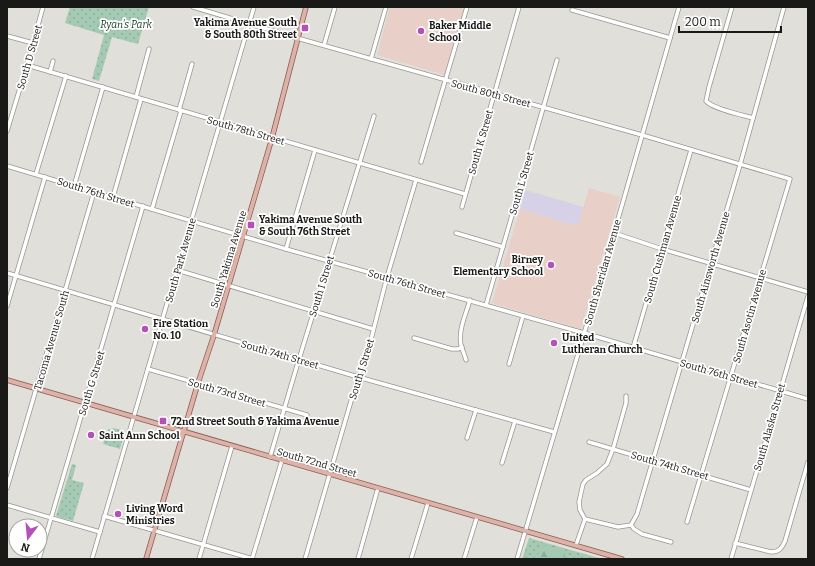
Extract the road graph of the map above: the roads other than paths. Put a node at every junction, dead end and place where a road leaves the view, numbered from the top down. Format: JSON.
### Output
{"nodes":[{"id":1,"x":44,"y":7,"type":"edge"},
{"id":2,"x":194,"y":7,"type":"edge"},
{"id":3,"x":254,"y":7,"type":"edge"},
{"id":4,"x":306,"y":7,"type":"edge"},
{"id":5,"x":335,"y":7,"type":"edge"},
{"id":6,"x":386,"y":7,"type":"edge"},
{"id":7,"x":467,"y":7,"type":"edge"},
{"id":8,"x":520,"y":7,"type":"edge"},
{"id":9,"x":679,"y":7,"type":"edge"},
{"id":10,"x":732,"y":7,"type":"edge"},
{"id":11,"x":784,"y":7,"type":"edge"},
{"id":12,"x":201,"y":8,"type":"edge"},
{"id":13,"x":572,"y":10,"type":"dead end"},
{"id":14,"x":249,"y":24,"type":"junction"},
{"id":15,"x":7,"y":36,"type":"edge"},
{"id":16,"x":297,"y":38,"type":"junction"},
{"id":17,"x":670,"y":38,"type":"junction"},
{"id":18,"x":33,"y":43,"type":"junction"},
{"id":19,"x":324,"y":45,"type":"junction"},
{"id":20,"x":149,"y":49,"type":"dead end"},
{"id":21,"x":371,"y":59,"type":"junction"},
{"id":22,"x":557,"y":60,"type":"dead end"},
{"id":23,"x":53,"y":61,"type":"dead end"},
{"id":24,"x":192,"y":64,"type":"dead end"},
{"id":25,"x":27,"y":65,"type":"junction"},
{"id":26,"x":50,"y":72,"type":"junction"},
{"id":27,"x":66,"y":76,"type":"junction"},
{"id":28,"x":445,"y":80,"type":"junction"},
{"id":29,"x":103,"y":88,"type":"junction"},
{"id":30,"x":494,"y":94,"type":"junction"},
{"id":31,"x":136,"y":97,"type":"junction"},
{"id":32,"x":142,"y":99,"type":"junction"},
{"id":33,"x":543,"y":108,"type":"junction"},
{"id":34,"x":180,"y":111,"type":"junction"},
{"id":35,"x":374,"y":116,"type":"dead end"},
{"id":36,"x":753,"y":118,"type":"junction"},
{"id":37,"x":220,"y":122,"type":"junction"},
{"id":38,"x":7,"y":131,"type":"edge"},
{"id":39,"x":642,"y":135,"type":"junction"},
{"id":40,"x":272,"y":138,"type":"junction"},
{"id":41,"x":316,"y":150,"type":"junction"},
{"id":42,"x":691,"y":150,"type":"junction"},
{"id":43,"x":360,"y":162,"type":"junction"},
{"id":44,"x":421,"y":162,"type":"dead end"},
{"id":45,"x":740,"y":165,"type":"junction"},
{"id":46,"x":7,"y":166,"type":"edge"},
{"id":47,"x":36,"y":174,"type":"junction"},
{"id":48,"x":45,"y":177,"type":"junction"},
{"id":49,"x":790,"y":179,"type":"joint"},
{"id":50,"x":416,"y":180,"type":"junction"},
{"id":51,"x":74,"y":186,"type":"junction"},
{"id":52,"x":94,"y":192,"type":"junction"},
{"id":53,"x":465,"y":194,"type":"junction"},
{"id":54,"x":113,"y":197,"type":"junction"},
{"id":55,"x":143,"y":206,"type":"junction"},
{"id":56,"x":462,"y":207,"type":"dead end"},
{"id":57,"x":152,"y":209,"type":"junction"},
{"id":58,"x":191,"y":221,"type":"junction"},
{"id":59,"x":456,"y":233,"type":"dead end"},
{"id":60,"x":614,"y":233,"type":"junction"},
{"id":61,"x":243,"y":236,"type":"junction"},
{"id":62,"x":503,"y":247,"type":"junction"},
{"id":63,"x":286,"y":249,"type":"junction"},
{"id":64,"x":662,"y":249,"type":"junction"},
{"id":65,"x":329,"y":261,"type":"junction"},
{"id":66,"x":711,"y":263,"type":"junction"},
{"id":67,"x":177,"y":270,"type":"junction"},
{"id":68,"x":7,"y":273,"type":"edge"},
{"id":69,"x":16,"y":276,"type":"junction"},
{"id":70,"x":387,"y":277,"type":"junction"},
{"id":71,"x":760,"y":277,"type":"junction"},
{"id":72,"x":228,"y":285,"type":"junction"},
{"id":73,"x":65,"y":290,"type":"junction"},
{"id":74,"x":808,"y":292,"type":"edge"},
{"id":75,"x":808,"y":296,"type":"edge"},
{"id":76,"x":470,"y":300,"type":"junction"},
{"id":77,"x":114,"y":305,"type":"junction"},
{"id":78,"x":486,"y":305,"type":"junction"},
{"id":79,"x":7,"y":306,"type":"edge"},
{"id":80,"x":314,"y":311,"type":"junction"},
{"id":81,"x":523,"y":316,"type":"junction"},
{"id":82,"x":162,"y":319,"type":"junction"},
{"id":83,"x":373,"y":329,"type":"junction"},
{"id":84,"x":584,"y":333,"type":"junction"},
{"id":85,"x":214,"y":335,"type":"junction"},
{"id":86,"x":414,"y":338,"type":"dead end"},
{"id":87,"x":462,"y":347,"type":"junction"},
{"id":88,"x":633,"y":348,"type":"junction"},
{"id":89,"x":299,"y":360,"type":"junction"},
{"id":90,"x":466,"y":360,"type":"dead end"},
{"id":91,"x":682,"y":362,"type":"junction"},
{"id":92,"x":509,"y":364,"type":"dead end"},
{"id":93,"x":148,"y":369,"type":"junction"},
{"id":94,"x":731,"y":376,"type":"junction"},
{"id":95,"x":358,"y":377,"type":"junction"},
{"id":96,"x":7,"y":380,"type":"edge"},
{"id":97,"x":198,"y":383,"type":"junction"},
{"id":98,"x":36,"y":389,"type":"junction"},
{"id":99,"x":780,"y":391,"type":"junction"},
{"id":100,"x":626,"y":396,"type":"dead end"},
{"id":101,"x":808,"y":399,"type":"edge"},
{"id":102,"x":85,"y":403,"type":"junction"},
{"id":103,"x":285,"y":408,"type":"junction"},
{"id":104,"x":476,"y":410,"type":"junction"},
{"id":105,"x":307,"y":415,"type":"dead end"},
{"id":106,"x":133,"y":417,"type":"junction"},
{"id":107,"x":515,"y":421,"type":"junction"},
{"id":108,"x":184,"y":432,"type":"junction"},
{"id":109,"x":554,"y":432,"type":"junction"},
{"id":110,"x":467,"y":438,"type":"dead end"},
{"id":111,"x":589,"y":442,"type":"dead end"},
{"id":112,"x":232,"y":446,"type":"junction"},
{"id":113,"x":613,"y":449,"type":"junction"},
{"id":114,"x":270,"y":457,"type":"junction"},
{"id":115,"x":282,"y":460,"type":"junction"},
{"id":116,"x":652,"y":460,"type":"junction"},
{"id":117,"x":808,"y":462,"type":"edge"},
{"id":118,"x":502,"y":463,"type":"dead end"},
{"id":119,"x":329,"y":474,"type":"junction"},
{"id":120,"x":701,"y":474,"type":"junction"},
{"id":121,"x":7,"y":488,"type":"edge"},
{"id":122,"x":378,"y":488,"type":"junction"},
{"id":123,"x":751,"y":490,"type":"junction"},
{"id":124,"x":428,"y":503,"type":"junction"},
{"id":125,"x":7,"y":505,"type":"edge"},
{"id":126,"x":104,"y":516,"type":"junction"},
{"id":127,"x":477,"y":517,"type":"junction"},
{"id":128,"x":51,"y":518,"type":"junction"},
{"id":129,"x":584,"y":518,"type":"junction"},
{"id":130,"x":687,"y":522,"type":"dead end"},
{"id":131,"x":631,"y":525,"type":"junction"},
{"id":132,"x":155,"y":531,"type":"junction"},
{"id":133,"x":525,"y":531,"type":"junction"},
{"id":134,"x":100,"y":532,"type":"junction"},
{"id":135,"x":671,"y":542,"type":"dead end"},
{"id":136,"x":735,"y":543,"type":"junction"},
{"id":137,"x":203,"y":545,"type":"junction"},
{"id":138,"x":576,"y":545,"type":"junction"},
{"id":139,"x":39,"y":559,"type":"edge"},
{"id":140,"x":92,"y":559,"type":"edge"},
{"id":141,"x":146,"y":559,"type":"edge"},
{"id":142,"x":199,"y":559,"type":"edge"},
{"id":143,"x":252,"y":559,"type":"edge"},
{"id":144,"x":305,"y":559,"type":"edge"},
{"id":145,"x":358,"y":559,"type":"edge"},
{"id":146,"x":411,"y":559,"type":"edge"},
{"id":147,"x":464,"y":559,"type":"edge"},
{"id":148,"x":517,"y":559,"type":"edge"},
{"id":149,"x":622,"y":559,"type":"edge"},
{"id":150,"x":731,"y":559,"type":"edge"}],
"edges":[{"from":1,"to":18,"type":"street","name":"South D Street"},
{"from":2,"to":12,"type":"street","name":"South 80th Street"},
{"from":3,"to":14,"type":"street","name":"South Park Avenue"},
{"from":4,"to":16,"type":"main road","name":"South Yakima Avenue"},
{"from":5,"to":19,"type":"street"},
{"from":6,"to":21,"type":"street"},
{"from":7,"to":28,"type":"street"},
{"from":8,"to":30,"type":"street","name":"South K Street"},
{"from":9,"to":17,"type":"street","name":"South Sheridan Avenue"},
{"from":10,"to":36,"type":"street"},
{"from":11,"to":36,"type":"street","name":"South Ainsworth Avenue"},
{"from":12,"to":14,"type":"street","name":"South 80th Street"},
{"from":13,"to":17,"type":"street"},
{"from":14,"to":16,"type":"street","name":"South 80th Street"},
{"from":14,"to":37,"type":"street","name":"South Park Avenue"},
{"from":15,"to":18,"type":"street"},
{"from":16,"to":19,"type":"street","name":"South 80th Street"},
{"from":16,"to":40,"type":"main road","name":"South Yakima Avenue"},
{"from":17,"to":39,"type":"street","name":"South Sheridan Avenue"},
{"from":18,"to":25,"type":"street","name":"South D Street"},
{"from":19,"to":21,"type":"street","name":"South 80th Street"},
{"from":20,"to":31,"type":"street"},
{"from":21,"to":28,"type":"street","name":"South 80th Street"},
{"from":22,"to":33,"type":"street","name":"South L Street"},
{"from":23,"to":26,"type":"street"},
{"from":24,"to":34,"type":"street"},
{"from":25,"to":26,"type":"street","name":"South 78th Street"},
{"from":25,"to":38,"type":"street","name":"South D Street"},
{"from":26,"to":27,"type":"street","name":"South 78th Street"},
{"from":27,"to":29,"type":"street","name":"South 78th Street"},
{"from":27,"to":47,"type":"street"},
{"from":28,"to":30,"type":"street","name":"South 80th Street"},
{"from":28,"to":44,"type":"street"},
{"from":29,"to":31,"type":"street","name":"South 78th Street"},
{"from":29,"to":51,"type":"street"},
{"from":30,"to":33,"type":"street","name":"South 80th Street"},
{"from":30,"to":53,"type":"street","name":"South K Street"},
{"from":31,"to":32,"type":"street","name":"South 78th Street"},
{"from":32,"to":34,"type":"street","name":"South 78th Street"},
{"from":32,"to":54,"type":"street"},
{"from":33,"to":39,"type":"street","name":"South 80th Street"},
{"from":33,"to":62,"type":"street","name":"South L Street"},
{"from":34,"to":37,"type":"street","name":"South 78th Street"},
{"from":34,"to":57,"type":"street"},
{"from":35,"to":43,"type":"street","name":"South I Street"},
{"from":36,"to":45,"type":"street","name":"South Ainsworth Avenue"},
{"from":37,"to":40,"type":"street","name":"South 78th Street"},
{"from":37,"to":58,"type":"street","name":"South Park Avenue"},
{"from":39,"to":42,"type":"street","name":"South 80th Street"},
{"from":39,"to":60,"type":"street","name":"South Sheridan Avenue"},
{"from":40,"to":41,"type":"street","name":"South 78th Street"},
{"from":40,"to":61,"type":"main road","name":"South Yakima Avenue"},
{"from":41,"to":43,"type":"street","name":"South 78th Street"},
{"from":41,"to":63,"type":"street"},
{"from":42,"to":45,"type":"street","name":"South 80th Street"},
{"from":42,"to":64,"type":"street","name":"South Cushman Avenue"},
{"from":43,"to":50,"type":"street","name":"South 78th Street"},
{"from":43,"to":65,"type":"street","name":"South I Street"},
{"from":45,"to":49,"type":"street","name":"South 80th Street"},
{"from":45,"to":66,"type":"street","name":"South Ainsworth Avenue"},
{"from":46,"to":47,"type":"street","name":"South 76th Street"},
{"from":47,"to":48,"type":"street","name":"South 76th Street"},
{"from":48,"to":51,"type":"street","name":"South 76th Street"},
{"from":48,"to":69,"type":"street"},
{"from":49,"to":71,"type":"street","name":"South Asotin Avenue"},
{"from":50,"to":53,"type":"street","name":"South 78th Street"},
{"from":50,"to":70,"type":"street","name":"South J Street"},
{"from":51,"to":52,"type":"street","name":"South 76th Street"},
{"from":52,"to":54,"type":"street","name":"South 76th Street"},
{"from":52,"to":73,"type":"street","name":"Tacoma Avenue South"},
{"from":53,"to":56,"type":"street","name":"South K Street"},
{"from":54,"to":55,"type":"street","name":"South 76th Street"},
{"from":55,"to":57,"type":"street","name":"South 76th Street"},
{"from":55,"to":77,"type":"street","name":"South G Street"},
{"from":57,"to":58,"type":"street","name":"South 76th Street"},
{"from":58,"to":61,"type":"street","name":"South 76th Street"},
{"from":58,"to":67,"type":"street","name":"South Park Avenue"},
{"from":59,"to":62,"type":"street"},
{"from":60,"to":64,"type":"street"},
{"from":60,"to":84,"type":"street","name":"South Sheridan Avenue"},
{"from":61,"to":63,"type":"street","name":"South 76th Street"},
{"from":61,"to":72,"type":"main road","name":"South Yakima Avenue"},
{"from":62,"to":78,"type":"street","name":"South L Street"},
{"from":63,"to":65,"type":"street","name":"South 76th Street"},
{"from":64,"to":66,"type":"street"},
{"from":64,"to":88,"type":"street","name":"South Cushman Avenue"},
{"from":65,"to":70,"type":"street","name":"South 76th Street"},
{"from":65,"to":80,"type":"street","name":"South I Street"},
{"from":66,"to":71,"type":"street"},
{"from":66,"to":91,"type":"street","name":"South Ainsworth Avenue"},
{"from":67,"to":72,"type":"street"},
{"from":67,"to":82,"type":"street","name":"South Park Avenue"},
{"from":68,"to":69,"type":"street","name":"South 74th Street"},
{"from":69,"to":73,"type":"street","name":"South 74th Street"},
{"from":69,"to":79,"type":"street"},
{"from":70,"to":76,"type":"street","name":"South 76th Street"},
{"from":70,"to":83,"type":"street","name":"South J Street"},
{"from":71,"to":74,"type":"street"},
{"from":71,"to":94,"type":"street","name":"South Asotin Avenue"},
{"from":72,"to":80,"type":"street"},
{"from":72,"to":85,"type":"main road","name":"South Yakima Avenue"},
{"from":73,"to":77,"type":"street","name":"South 74th Street"},
{"from":73,"to":98,"type":"street","name":"Tacoma Avenue South"},
{"from":75,"to":99,"type":"street","name":"South Alaska Street"},
{"from":76,"to":78,"type":"street","name":"South 76th Street"},
{"from":76,"to":87,"type":"street"},
{"from":77,"to":82,"type":"street","name":"South 74th Street"},
{"from":77,"to":102,"type":"street","name":"South G Street"},
{"from":78,"to":81,"type":"street","name":"South 76th Street"},
{"from":80,"to":83,"type":"street"},
{"from":80,"to":89,"type":"street","name":"South I Street"},
{"from":81,"to":84,"type":"street","name":"South 76th Street"},
{"from":81,"to":92,"type":"street"},
{"from":82,"to":85,"type":"street","name":"South 74th Street"},
{"from":82,"to":93,"type":"street","name":"South Park Avenue"},
{"from":83,"to":95,"type":"street","name":"South J Street"},
{"from":84,"to":88,"type":"street","name":"South 76th Street"},
{"from":84,"to":109,"type":"street","name":"South Sheridan Avenue"},
{"from":85,"to":89,"type":"street","name":"South 74th Street"},
{"from":85,"to":97,"type":"main road","name":"South Yakima Avenue"},
{"from":86,"to":87,"type":"street"},
{"from":87,"to":90,"type":"street"},
{"from":88,"to":91,"type":"street","name":"South 76th Street"},
{"from":89,"to":95,"type":"street","name":"South 74th Street"},
{"from":89,"to":103,"type":"street","name":"South I Street"},
{"from":91,"to":94,"type":"street","name":"South 76th Street"},
{"from":91,"to":116,"type":"street","name":"South Ainsworth Avenue"},
{"from":93,"to":97,"type":"street","name":"South 73rd Street"},
{"from":93,"to":106,"type":"street","name":"South Park Avenue"},
{"from":94,"to":99,"type":"street","name":"South 76th Street"},
{"from":94,"to":120,"type":"street","name":"South Asotin Avenue"},
{"from":95,"to":104,"type":"street","name":"South 74th Street"},
{"from":95,"to":119,"type":"street","name":"South J Street"},
{"from":96,"to":98,"type":"main road","name":"South 72nd Street"},
{"from":97,"to":103,"type":"street","name":"South 73rd Street"},
{"from":97,"to":108,"type":"main road","name":"South Yakima Avenue"},
{"from":98,"to":102,"type":"main road","name":"South 72nd Street"},
{"from":98,"to":121,"type":"street","name":"Tacoma Avenue South"},
{"from":99,"to":101,"type":"street","name":"South 76th Street"},
{"from":99,"to":123,"type":"street","name":"South Alaska Street"},
{"from":100,"to":113,"type":"street"},
{"from":102,"to":106,"type":"main road","name":"South 72nd Street"},
{"from":102,"to":128,"type":"street","name":"South G Street"},
{"from":103,"to":105,"type":"street","name":"South 73rd Street"},
{"from":103,"to":114,"type":"street","name":"South I Street"},
{"from":104,"to":107,"type":"street","name":"South 74th Street"},
{"from":104,"to":110,"type":"street"},
{"from":106,"to":108,"type":"main road","name":"South 72nd Street"},
{"from":106,"to":126,"type":"street","name":"South Park Avenue"},
{"from":107,"to":109,"type":"street","name":"South 74th Street"},
{"from":107,"to":118,"type":"street"},
{"from":108,"to":112,"type":"main road","name":"South 72nd Street"},
{"from":108,"to":132,"type":"main road","name":"South Yakima Avenue"},
{"from":109,"to":133,"type":"street","name":"South Sheridan Avenue"},
{"from":111,"to":113,"type":"street","name":"South 74th Street"},
{"from":112,"to":114,"type":"main road","name":"South 72nd Street"},
{"from":112,"to":137,"type":"street"},
{"from":113,"to":116,"type":"street","name":"South 74th Street"},
{"from":113,"to":129,"type":"street"},
{"from":114,"to":115,"type":"main road","name":"South 72nd Street"},
{"from":115,"to":119,"type":"main road","name":"South 72nd Street"},
{"from":115,"to":143,"type":"street"},
{"from":116,"to":120,"type":"street","name":"South 74th Street"},
{"from":116,"to":131,"type":"street","name":"South Ainsworth Avenue"},
{"from":117,"to":136,"type":"street"},
{"from":119,"to":122,"type":"main road","name":"South 72nd Street"},
{"from":119,"to":144,"type":"street","name":"South J Street"},
{"from":120,"to":123,"type":"street","name":"South 74th Street"},
{"from":120,"to":130,"type":"street","name":"South Asotin Avenue"},
{"from":122,"to":124,"type":"main road","name":"South 72nd Street"},
{"from":122,"to":145,"type":"street"},
{"from":123,"to":136,"type":"street","name":"South Alaska Street"},
{"from":124,"to":127,"type":"main road","name":"South 72nd Street"},
{"from":124,"to":146,"type":"street"},
{"from":125,"to":128,"type":"street"},
{"from":126,"to":132,"type":"street"},
{"from":126,"to":134,"type":"street","name":"South Park Avenue"},
{"from":127,"to":133,"type":"main road","name":"South 72nd Street"},
{"from":127,"to":147,"type":"street"},
{"from":128,"to":134,"type":"street"},
{"from":128,"to":139,"type":"street","name":"South G Street"},
{"from":129,"to":131,"type":"street"},
{"from":129,"to":138,"type":"street"},
{"from":131,"to":135,"type":"street"},
{"from":132,"to":137,"type":"street"},
{"from":132,"to":141,"type":"main road","name":"South Yakima Avenue"},
{"from":133,"to":138,"type":"main road","name":"South 72nd Street"},
{"from":133,"to":148,"type":"street","name":"South Sheridan Avenue"},
{"from":134,"to":140,"type":"street","name":"South Park Avenue"},
{"from":136,"to":150,"type":"street","name":"South Alaska Street"},
{"from":137,"to":142,"type":"street"},
{"from":137,"to":143,"type":"street"},
{"from":138,"to":149,"type":"main road","name":"South 72nd Street"}]}
